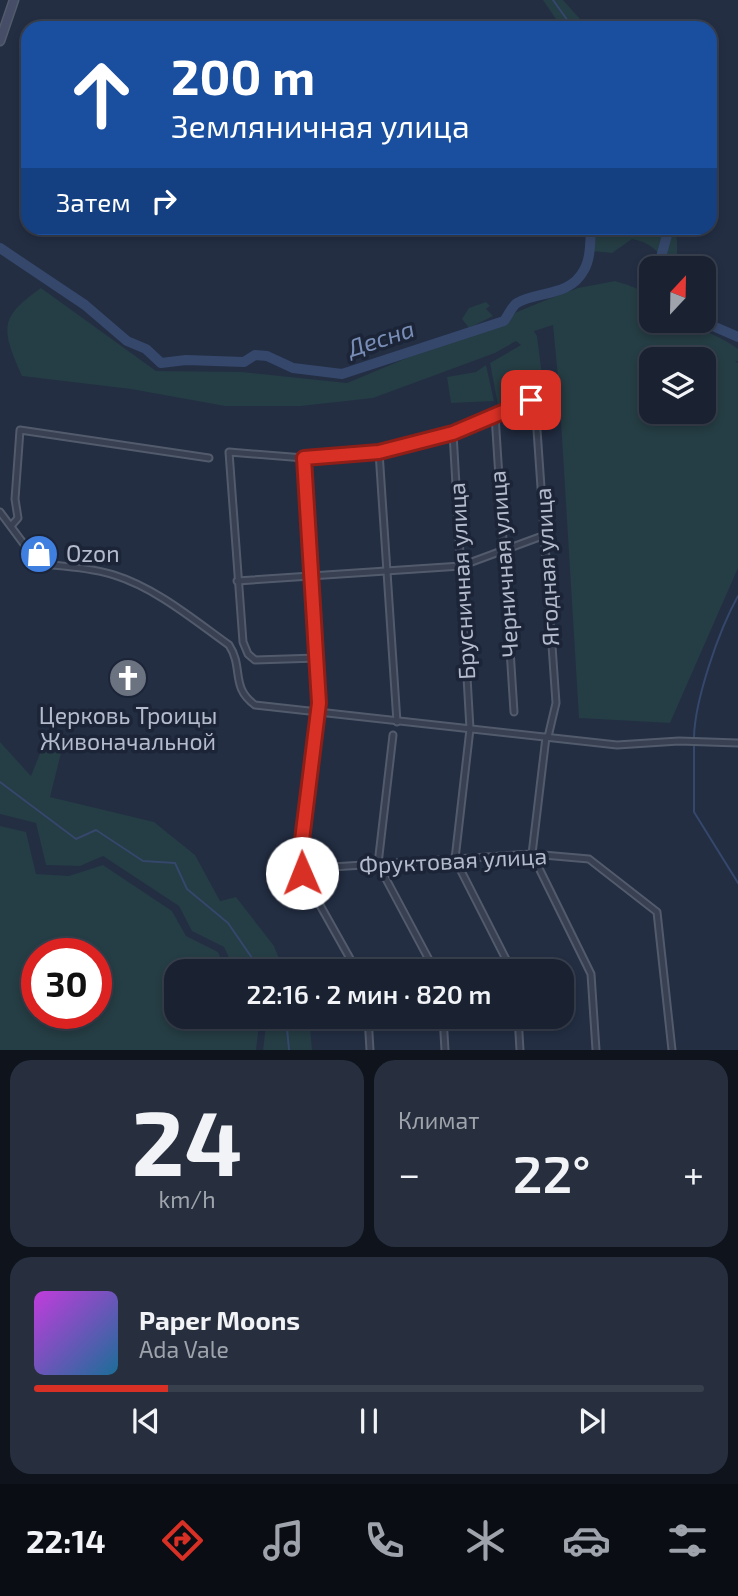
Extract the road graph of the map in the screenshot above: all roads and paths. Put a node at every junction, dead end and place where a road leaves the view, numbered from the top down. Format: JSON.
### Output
{"nodes":[{"id":1,"x":14,"y":0,"type":"edge"},
{"id":2,"x":0,"y":41,"type":"edge"},
{"id":3,"x":495,"y":415,"type":"junction"},
{"id":4,"x":453,"y":433,"type":"junction"},
{"id":5,"x":379,"y":452,"type":"junction"},
{"id":6,"x":209,"y":458,"type":"dead end"},
{"id":7,"x":304,"y":458,"type":"junction"},
{"id":8,"x":0,"y":512,"type":"edge"},
{"id":9,"x":11,"y":526,"type":"junction"},
{"id":10,"x":545,"y":535,"type":"junction"},
{"id":11,"x":503,"y":551,"type":"junction"},
{"id":12,"x":461,"y":566,"type":"junction"},
{"id":13,"x":387,"y":571,"type":"junction"},
{"id":14,"x":311,"y":576,"type":"junction"},
{"id":15,"x":237,"y":581,"type":"junction"},
{"id":16,"x":317,"y":658,"type":"junction"},
{"id":17,"x":514,"y":712,"type":"dead end"},
{"id":18,"x":318,"y":714,"type":"junction"},
{"id":19,"x":397,"y":722,"type":"junction"},
{"id":20,"x":470,"y":729,"type":"junction"},
{"id":21,"x":393,"y":734,"type":"dead end"},
{"id":22,"x":547,"y":737,"type":"junction"},
{"id":23,"x":738,"y":743,"type":"edge"},
{"id":24,"x":532,"y":854,"type":"junction"},
{"id":25,"x":455,"y":859,"type":"junction"},
{"id":26,"x":378,"y":864,"type":"junction"},
{"id":27,"x":301,"y":869,"type":"junction"},
{"id":28,"x":350,"y":959,"type":"edge"},
{"id":29,"x":429,"y":959,"type":"edge"},
{"id":30,"x":506,"y":959,"type":"edge"},
{"id":31,"x":369,"y":1029,"type":"edge"},
{"id":32,"x":444,"y":1029,"type":"edge"},
{"id":33,"x":519,"y":1029,"type":"edge"},
{"id":34,"x":370,"y":1050,"type":"edge"},
{"id":35,"x":445,"y":1050,"type":"edge"},
{"id":36,"x":520,"y":1050,"type":"edge"},
{"id":37,"x":596,"y":1050,"type":"edge"},
{"id":38,"x":672,"y":1050,"type":"edge"}],
"edges":[{"from":1,"to":2,"type":"street"},
{"from":3,"to":4,"type":"street"},
{"from":3,"to":10,"type":"street","name":"Ягодная улица"},
{"from":3,"to":11,"type":"street","name":"Черничная улица"},
{"from":4,"to":5,"type":"street"},
{"from":4,"to":12,"type":"street","name":"Брусничная улица"},
{"from":5,"to":7,"type":"street"},
{"from":5,"to":13,"type":"street"},
{"from":6,"to":9,"type":"street"},
{"from":7,"to":14,"type":"street"},
{"from":7,"to":15,"type":"street"},
{"from":8,"to":9,"type":"street"},
{"from":9,"to":18,"type":"street"},
{"from":10,"to":11,"type":"street"},
{"from":10,"to":22,"type":"street","name":"Ягодная улица"},
{"from":11,"to":12,"type":"street"},
{"from":11,"to":17,"type":"street","name":"Черничная улица"},
{"from":12,"to":13,"type":"street"},
{"from":12,"to":20,"type":"street","name":"Брусничная улица"},
{"from":13,"to":14,"type":"street"},
{"from":13,"to":19,"type":"street"},
{"from":14,"to":15,"type":"street"},
{"from":14,"to":16,"type":"street"},
{"from":15,"to":16,"type":"street"},
{"from":16,"to":18,"type":"street"},
{"from":18,"to":19,"type":"street"},
{"from":18,"to":27,"type":"street"},
{"from":19,"to":20,"type":"street"},
{"from":20,"to":22,"type":"street"},
{"from":20,"to":25,"type":"street","name":"Брусничная улица"},
{"from":21,"to":26,"type":"street"},
{"from":22,"to":23,"type":"street"},
{"from":22,"to":24,"type":"street","name":"Ягодная улица"},
{"from":24,"to":25,"type":"street","name":"Фруктовая улица"},
{"from":24,"to":37,"type":"street"},
{"from":24,"to":38,"type":"street","name":"Фруктовая улица"},
{"from":25,"to":26,"type":"street","name":"Фруктовая улица"},
{"from":25,"to":30,"type":"street"},
{"from":26,"to":27,"type":"street","name":"Фруктовая улица"},
{"from":26,"to":29,"type":"street"},
{"from":27,"to":28,"type":"street"},
{"from":31,"to":34,"type":"street"},
{"from":32,"to":35,"type":"street"},
{"from":33,"to":36,"type":"street"}]}
